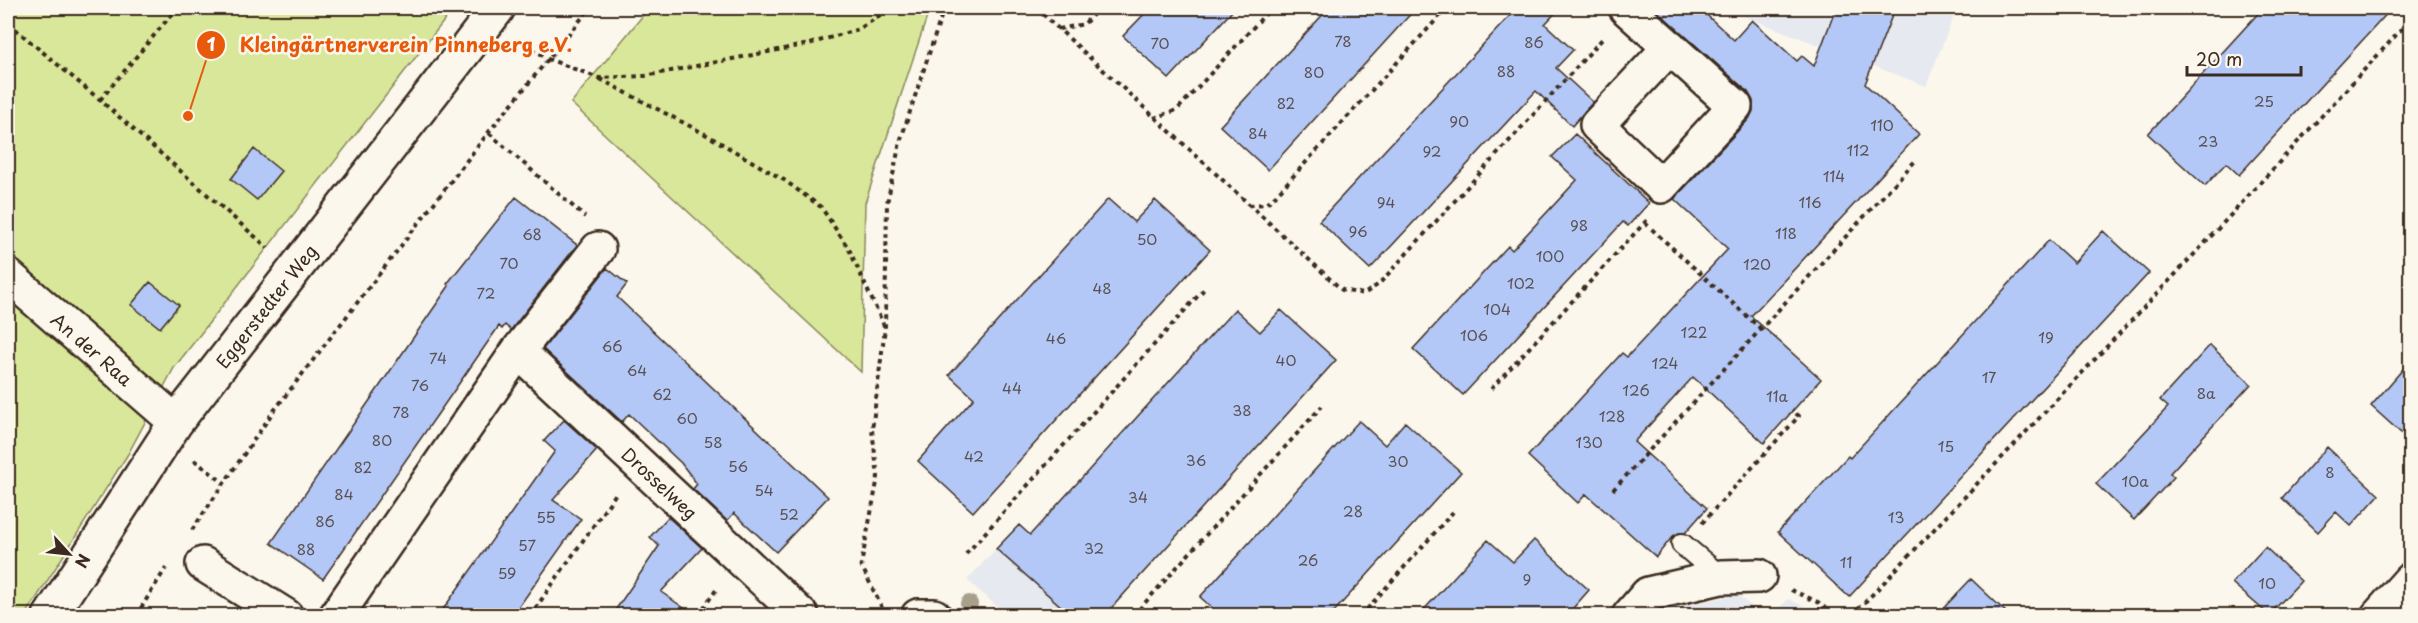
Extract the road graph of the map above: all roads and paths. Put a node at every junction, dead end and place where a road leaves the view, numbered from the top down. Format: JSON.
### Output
{"nodes":[{"id":1,"x":177,"y":8,"type":"edge"},
{"id":2,"x":590,"y":8,"type":"edge"},
{"id":3,"x":892,"y":8,"type":"edge"},
{"id":4,"x":944,"y":8,"type":"edge"},
{"id":5,"x":1036,"y":8,"type":"edge"},
{"id":6,"x":1099,"y":8,"type":"edge"},
{"id":7,"x":1271,"y":8,"type":"edge"},
{"id":8,"x":1447,"y":8,"type":"edge"},
{"id":9,"x":1627,"y":9,"type":"edge"},
{"id":10,"x":493,"y":14,"type":"edge"},
{"id":11,"x":2410,"y":20,"type":"edge"},
{"id":12,"x":8,"y":23,"type":"edge"},
{"id":13,"x":1059,"y":29,"type":"junction"},
{"id":14,"x":1670,"y":47,"type":"junction"},
{"id":15,"x":548,"y":59,"type":"junction"},
{"id":16,"x":599,"y":78,"type":"junction"},
{"id":17,"x":100,"y":100,"type":"junction"},
{"id":18,"x":1154,"y":118,"type":"junction"},
{"id":19,"x":488,"y":133,"type":"junction"},
{"id":20,"x":1917,"y":159,"type":"dead end"},
{"id":21,"x":1661,"y":186,"type":"junction"},
{"id":22,"x":1248,"y":205,"type":"junction"},
{"id":23,"x":1645,"y":222,"type":"junction"},
{"id":24,"x":598,"y":249,"type":"joint"},
{"id":25,"x":294,"y":269,"type":"junction"},
{"id":26,"x":8,"y":276,"type":"edge"},
{"id":27,"x":1205,"y":288,"type":"dead end"},
{"id":28,"x":885,"y":328,"type":"junction"},
{"id":29,"x":1761,"y":329,"type":"junction"},
{"id":30,"x":518,"y":351,"type":"junction"},
{"id":31,"x":1491,"y":388,"type":"dead end"},
{"id":32,"x":1322,"y":406,"type":"dead end"},
{"id":33,"x":1793,"y":411,"type":"dead end"},
{"id":34,"x":176,"y":422,"type":"junction"},
{"id":35,"x":638,"y":462,"type":"junction"},
{"id":36,"x":1612,"y":490,"type":"dead end"},
{"id":37,"x":1453,"y":512,"type":"dead end"},
{"id":38,"x":1682,"y":544,"type":"joint"},
{"id":39,"x":194,"y":551,"type":"joint"},
{"id":40,"x":966,"y":554,"type":"dead end"},
{"id":41,"x":167,"y":567,"type":"dead end"},
{"id":42,"x":1759,"y":576,"type":"joint"},
{"id":43,"x":1721,"y":577,"type":"junction"},
{"id":44,"x":2410,"y":580,"type":"edge"},
{"id":45,"x":50,"y":615,"type":"edge"},
{"id":46,"x":136,"y":615,"type":"edge"},
{"id":47,"x":286,"y":615,"type":"edge"},
{"id":48,"x":336,"y":615,"type":"edge"},
{"id":49,"x":530,"y":615,"type":"edge"},
{"id":50,"x":802,"y":615,"type":"edge"},
{"id":51,"x":886,"y":615,"type":"edge"},
{"id":52,"x":918,"y":615,"type":"edge"},
{"id":53,"x":934,"y":615,"type":"edge"},
{"id":54,"x":1133,"y":615,"type":"edge"},
{"id":55,"x":1361,"y":615,"type":"edge"},
{"id":56,"x":1629,"y":615,"type":"edge"},
{"id":57,"x":1834,"y":615,"type":"edge"},
{"id":58,"x":1852,"y":615,"type":"edge"},
{"id":59,"x":2378,"y":615,"type":"edge"}],
"edges":[{"from":1,"to":17,"type":"path"},
{"from":2,"to":15,"type":"path"},
{"from":3,"to":16,"type":"path"},
{"from":4,"to":28,"type":"path"},
{"from":5,"to":13,"type":"path"},
{"from":6,"to":13,"type":"path"},
{"from":7,"to":18,"type":"path"},
{"from":8,"to":22,"type":"path"},
{"from":9,"to":14,"type":"street"},
{"from":9,"to":22,"type":"path"},
{"from":10,"to":15,"type":"path"},
{"from":10,"to":25,"type":"street","name":"Eggerstedter Weg"},
{"from":11,"to":58,"type":"path"},
{"from":12,"to":17,"type":"path"},
{"from":13,"to":18,"type":"path"},
{"from":14,"to":21,"type":"street"},
{"from":14,"to":21,"type":"street"},
{"from":15,"to":16,"type":"path"},
{"from":15,"to":19,"type":"path"},
{"from":16,"to":28,"type":"path"},
{"from":17,"to":25,"type":"path"},
{"from":18,"to":22,"type":"path"},
{"from":19,"to":24,"type":"path"},
{"from":19,"to":39,"type":"path"},
{"from":20,"to":29,"type":"path"},
{"from":21,"to":23,"type":"path"},
{"from":23,"to":29,"type":"path"},
{"from":23,"to":31,"type":"path"},
{"from":24,"to":30,"type":"street"},
{"from":25,"to":34,"type":"street","name":"Eggerstedter Weg"},
{"from":26,"to":34,"type":"street","name":"An der Raa"},
{"from":27,"to":40,"type":"path"},
{"from":28,"to":51,"type":"path"},
{"from":29,"to":36,"type":"path"},
{"from":30,"to":35,"type":"street","name":"Drosselweg"},
{"from":30,"to":48,"type":"street"},
{"from":32,"to":54,"type":"path"},
{"from":33,"to":38,"type":"path"},
{"from":34,"to":45,"type":"street","name":"Eggerstedter Weg"},
{"from":35,"to":49,"type":"path"},
{"from":35,"to":50,"type":"street","name":"Drosselweg"},
{"from":37,"to":55,"type":"path"},
{"from":38,"to":43,"type":"lane"},
{"from":39,"to":47,"type":"street"},
{"from":41,"to":46,"type":"path"},
{"from":42,"to":43,"type":"street"},
{"from":42,"to":57,"type":"path"},
{"from":43,"to":56,"type":"street"},
{"from":44,"to":59,"type":"street"},
{"from":52,"to":53,"type":"street"}]}
